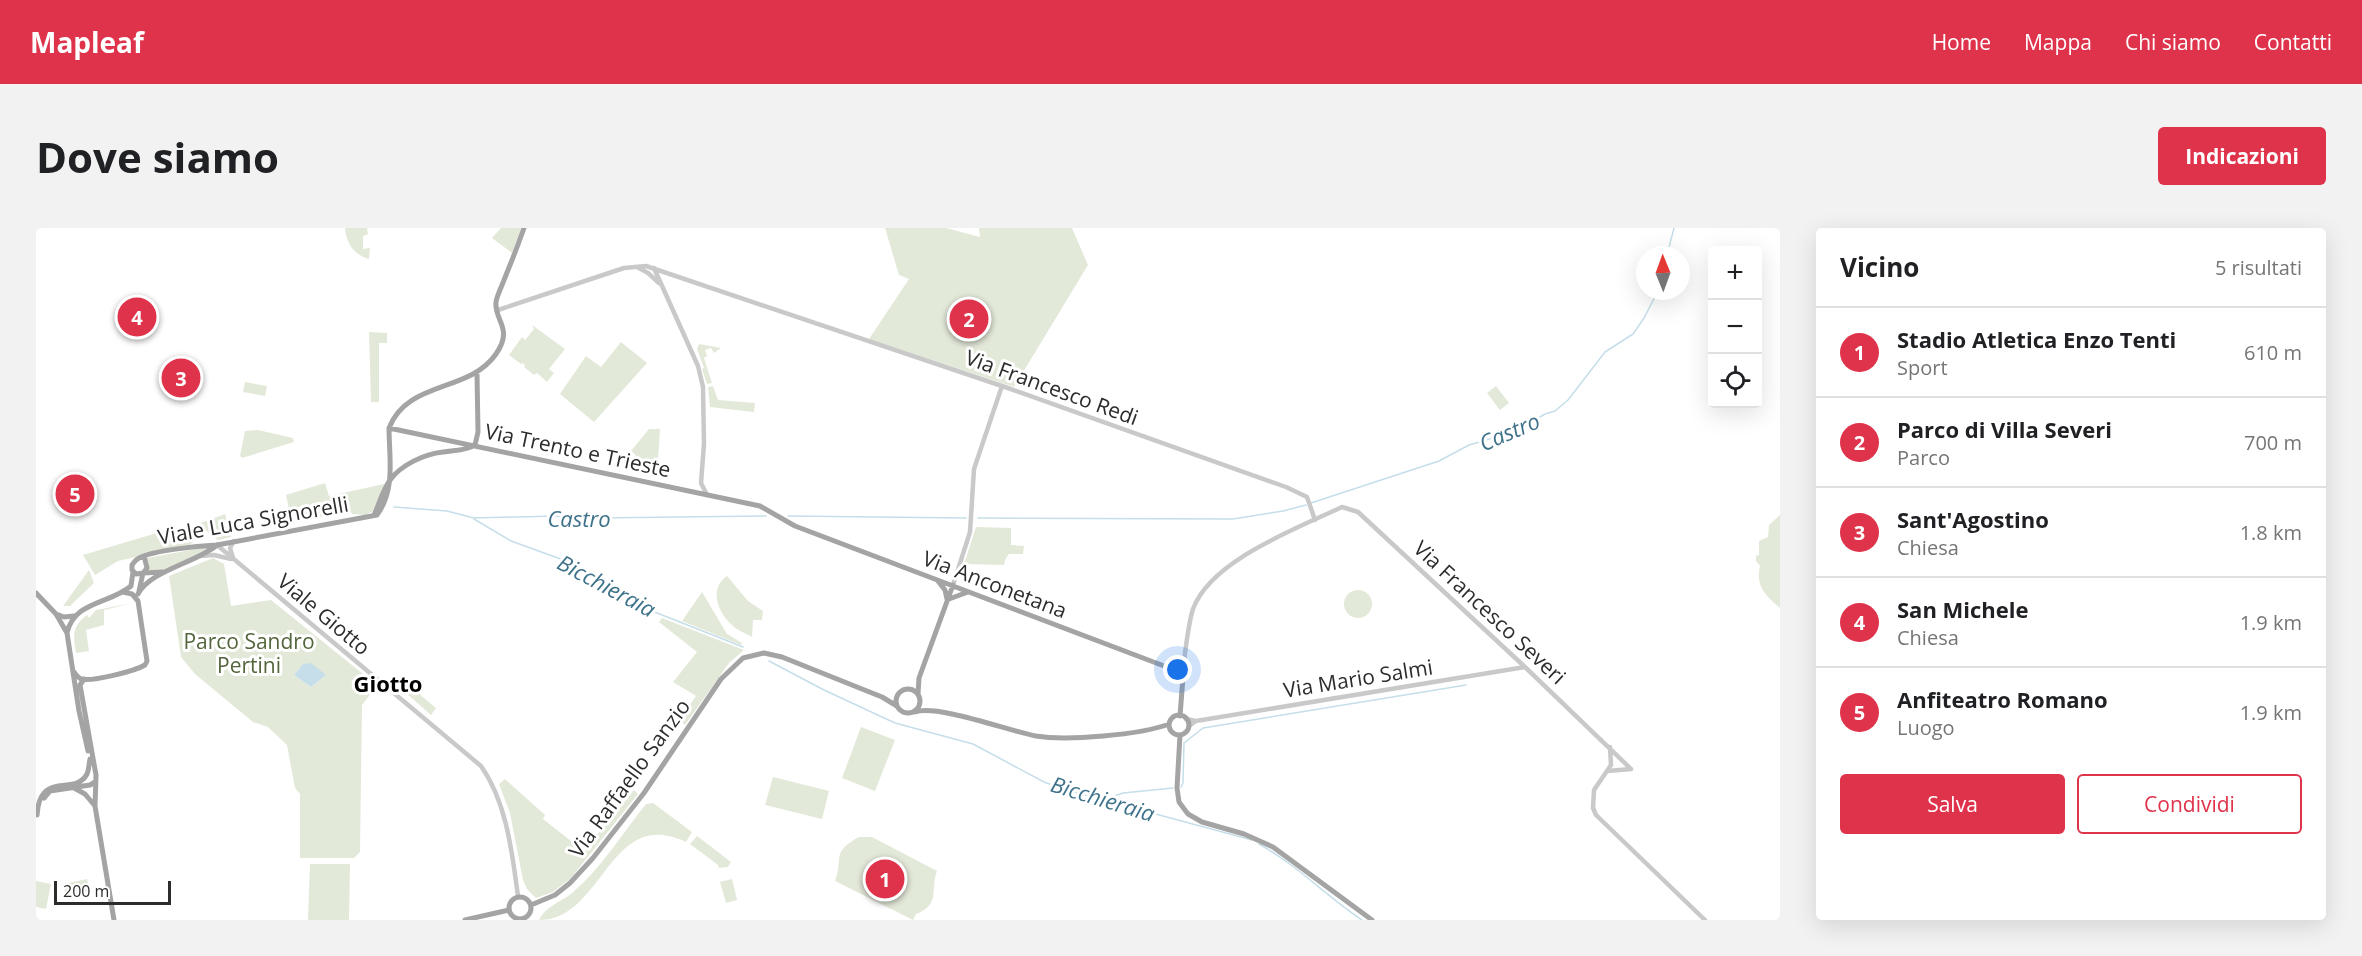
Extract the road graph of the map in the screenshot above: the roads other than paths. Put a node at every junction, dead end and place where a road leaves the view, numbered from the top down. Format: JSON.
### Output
{"nodes":[{"id":1,"x":524,"y":228,"type":"edge"},
{"id":2,"x":633,"y":266,"type":"junction"},
{"id":3,"x":654,"y":268,"type":"junction"},
{"id":4,"x":672,"y":274,"type":"junction"},
{"id":5,"x":662,"y":288,"type":"junction"},
{"id":6,"x":498,"y":310,"type":"junction"},
{"id":7,"x":477,"y":374,"type":"junction"},
{"id":8,"x":1002,"y":386,"type":"junction"},
{"id":9,"x":388,"y":428,"type":"junction"},
{"id":10,"x":475,"y":445,"type":"junction"},
{"id":11,"x":389,"y":480,"type":"junction"},
{"id":12,"x":701,"y":483,"type":"junction"},
{"id":13,"x":696,"y":493,"type":"junction"},
{"id":14,"x":707,"y":495,"type":"junction"},
{"id":15,"x":760,"y":506,"type":"joint"},
{"id":16,"x":1315,"y":520,"type":"junction"},
{"id":17,"x":235,"y":541,"type":"junction"},
{"id":18,"x":217,"y":545,"type":"junction"},
{"id":19,"x":200,"y":556,"type":"junction"},
{"id":20,"x":141,"y":557,"type":"junction"},
{"id":21,"x":234,"y":560,"type":"junction"},
{"id":22,"x":133,"y":572,"type":"junction"},
{"id":23,"x":167,"y":572,"type":"junction"},
{"id":24,"x":143,"y":573,"type":"junction"},
{"id":25,"x":937,"y":579,"type":"junction"},
{"id":26,"x":953,"y":585,"type":"junction"},
{"id":27,"x":123,"y":592,"type":"junction"},
{"id":28,"x":971,"y":592,"type":"junction"},
{"id":29,"x":36,"y":593,"type":"edge"},
{"id":30,"x":138,"y":594,"type":"junction"},
{"id":31,"x":947,"y":600,"type":"junction"},
{"id":32,"x":138,"y":602,"type":"junction"},
{"id":33,"x":56,"y":614,"type":"junction"},
{"id":34,"x":74,"y":616,"type":"junction"},
{"id":35,"x":67,"y":633,"type":"junction"},
{"id":36,"x":1525,"y":667,"type":"junction"},
{"id":37,"x":73,"y":669,"type":"junction"},
{"id":38,"x":1183,"y":677,"type":"junction"},
{"id":39,"x":919,"y":678,"type":"junction"},
{"id":40,"x":84,"y":680,"type":"junction"},
{"id":41,"x":907,"y":689,"type":"junction"},
{"id":42,"x":919,"y":696,"type":"junction"},
{"id":43,"x":882,"y":697,"type":"junction"},
{"id":44,"x":897,"y":697,"type":"junction"},
{"id":45,"x":897,"y":706,"type":"junction"},
{"id":46,"x":932,"y":710,"type":"junction"},
{"id":47,"x":915,"y":712,"type":"junction"},
{"id":48,"x":1180,"y":716,"type":"junction"},
{"id":49,"x":1186,"y":719,"type":"junction"},
{"id":50,"x":1196,"y":721,"type":"junction"},
{"id":51,"x":1169,"y":726,"type":"junction"},
{"id":52,"x":1189,"y":726,"type":"junction"},
{"id":53,"x":1180,"y":735,"type":"junction"},
{"id":54,"x":1610,"y":747,"type":"junction"},
{"id":55,"x":90,"y":759,"type":"junction"},
{"id":56,"x":1621,"y":759,"type":"junction"},
{"id":57,"x":1613,"y":767,"type":"junction"},
{"id":58,"x":95,"y":782,"type":"junction"},
{"id":59,"x":56,"y":785,"type":"junction"},
{"id":60,"x":73,"y":787,"type":"junction"},
{"id":61,"x":95,"y":806,"type":"junction"},
{"id":62,"x":37,"y":815,"type":"edge"},
{"id":63,"x":36,"y":822,"type":"edge"},
{"id":64,"x":518,"y":897,"type":"junction"},
{"id":65,"x":531,"y":905,"type":"junction"},
{"id":66,"x":509,"y":910,"type":"junction"},
{"id":67,"x":522,"y":919,"type":"edge"},
{"id":68,"x":114,"y":920,"type":"edge"},
{"id":69,"x":465,"y":920,"type":"edge"},
{"id":70,"x":1372,"y":920,"type":"edge"},
{"id":71,"x":1705,"y":920,"type":"edge"}],
"edges":[{"from":1,"to":6,"type":"main road"},
{"from":2,"to":3,"type":"street","name":"Via Francesco Redi"},
{"from":2,"to":5,"type":"street"},
{"from":2,"to":6,"type":"street","name":"Via Francesco Redi"},
{"from":3,"to":4,"type":"street","name":"Via Francesco Redi"},
{"from":3,"to":5,"type":"street"},
{"from":4,"to":5,"type":"street"},
{"from":4,"to":8,"type":"street","name":"Via Francesco Redi"},
{"from":5,"to":12,"type":"street"},
{"from":6,"to":7,"type":"main road"},
{"from":7,"to":9,"type":"main road"},
{"from":7,"to":10,"type":"main road"},
{"from":8,"to":16,"type":"street","name":"Via Francesco Redi"},
{"from":8,"to":26,"type":"street"},
{"from":9,"to":10,"type":"main road","name":"Via Trento e Trieste"},
{"from":9,"to":11,"type":"main road"},
{"from":10,"to":11,"type":"main road"},
{"from":10,"to":13,"type":"main road","name":"Via Trento e Trieste"},
{"from":11,"to":17,"type":"main road","name":"Viale Luca Signorelli"},
{"from":12,"to":13,"type":"street"},
{"from":12,"to":14,"type":"street"},
{"from":13,"to":14,"type":"main road","name":"Via Trento e Trieste"},
{"from":14,"to":15,"type":"main road","name":"Via Trento e Trieste"},
{"from":15,"to":25,"type":"main road","name":"Via Anconetana"},
{"from":16,"to":36,"type":"street","name":"Via Francesco Severi"},
{"from":16,"to":38,"type":"street","name":"Via Francesco Severi"},
{"from":17,"to":18,"type":"main road","name":"Viale Luca Signorelli"},
{"from":17,"to":21,"type":"street"},
{"from":18,"to":19,"type":"main road"},
{"from":18,"to":20,"type":"main road","name":"Viale Luca Signorelli"},
{"from":18,"to":21,"type":"street","name":"Viale Giotto"},
{"from":19,"to":21,"type":"street","name":"Viale Luca Signorelli"},
{"from":19,"to":23,"type":"main road","name":"Viale Luca Signorelli"},
{"from":20,"to":22,"type":"main road"},
{"from":20,"to":24,"type":"main road"},
{"from":21,"to":64,"type":"street","name":"Viale Giotto"},
{"from":22,"to":24,"type":"main road"},
{"from":22,"to":27,"type":"main road"},
{"from":23,"to":24,"type":"main road"},
{"from":23,"to":30,"type":"main road","name":"Viale Luca Signorelli"},
{"from":24,"to":30,"type":"main road"},
{"from":25,"to":26,"type":"main road","name":"Via Anconetana"},
{"from":25,"to":31,"type":"main road"},
{"from":26,"to":28,"type":"main road","name":"Via Anconetana"},
{"from":26,"to":31,"type":"main road"},
{"from":27,"to":32,"type":"main road"},
{"from":27,"to":34,"type":"main road"},
{"from":28,"to":31,"type":"main road"},
{"from":28,"to":38,"type":"main road","name":"Via Anconetana"},
{"from":29,"to":33,"type":"main road"},
{"from":30,"to":32,"type":"main road"},
{"from":31,"to":39,"type":"main road"},
{"from":32,"to":40,"type":"main road"},
{"from":33,"to":34,"type":"main road"},
{"from":33,"to":35,"type":"main road"},
{"from":34,"to":35,"type":"main road"},
{"from":35,"to":37,"type":"main road"},
{"from":36,"to":50,"type":"street","name":"Via Mario Salmi"},
{"from":36,"to":54,"type":"street","name":"Via Francesco Severi"},
{"from":37,"to":40,"type":"main road"},
{"from":37,"to":55,"type":"main road"},
{"from":38,"to":48,"type":"main road"},
{"from":39,"to":41,"type":"main road"},
{"from":39,"to":42,"type":"main road"},
{"from":40,"to":58,"type":"main road"},
{"from":41,"to":42,"type":"main road"},
{"from":41,"to":44,"type":"main road"},
{"from":42,"to":46,"type":"main road"},
{"from":42,"to":47,"type":"main road"},
{"from":43,"to":44,"type":"main road"},
{"from":43,"to":45,"type":"main road"},
{"from":43,"to":65,"type":"main road","name":"Via Raffaello Sanzio"},
{"from":44,"to":45,"type":"main road"},
{"from":45,"to":47,"type":"main road"},
{"from":46,"to":47,"type":"main road"},
{"from":46,"to":51,"type":"main road"},
{"from":48,"to":49,"type":"main road"},
{"from":48,"to":51,"type":"main road"},
{"from":49,"to":50,"type":"street","name":"Via Mario Salmi"},
{"from":49,"to":52,"type":"main road"},
{"from":50,"to":52,"type":"street","name":"Via Mario Salmi"},
{"from":51,"to":53,"type":"main road"},
{"from":52,"to":53,"type":"main road"},
{"from":53,"to":70,"type":"main road"},
{"from":54,"to":56,"type":"street","name":"Via Francesco Severi"},
{"from":54,"to":57,"type":"street"},
{"from":55,"to":58,"type":"main road"},
{"from":55,"to":59,"type":"main road"},
{"from":56,"to":57,"type":"street"},
{"from":56,"to":57,"type":"street","name":"Via Francesco Severi"},
{"from":57,"to":71,"type":"street"},
{"from":58,"to":59,"type":"main road"},
{"from":58,"to":60,"type":"main road"},
{"from":58,"to":61,"type":"main road"},
{"from":59,"to":62,"type":"main road"},
{"from":60,"to":61,"type":"main road"},
{"from":60,"to":62,"type":"main road"},
{"from":61,"to":68,"type":"main road"},
{"from":62,"to":63,"type":"main road"},
{"from":64,"to":65,"type":"main road"},
{"from":64,"to":66,"type":"main road"},
{"from":65,"to":67,"type":"main road"},
{"from":66,"to":67,"type":"main road"},
{"from":66,"to":69,"type":"main road"}]}
